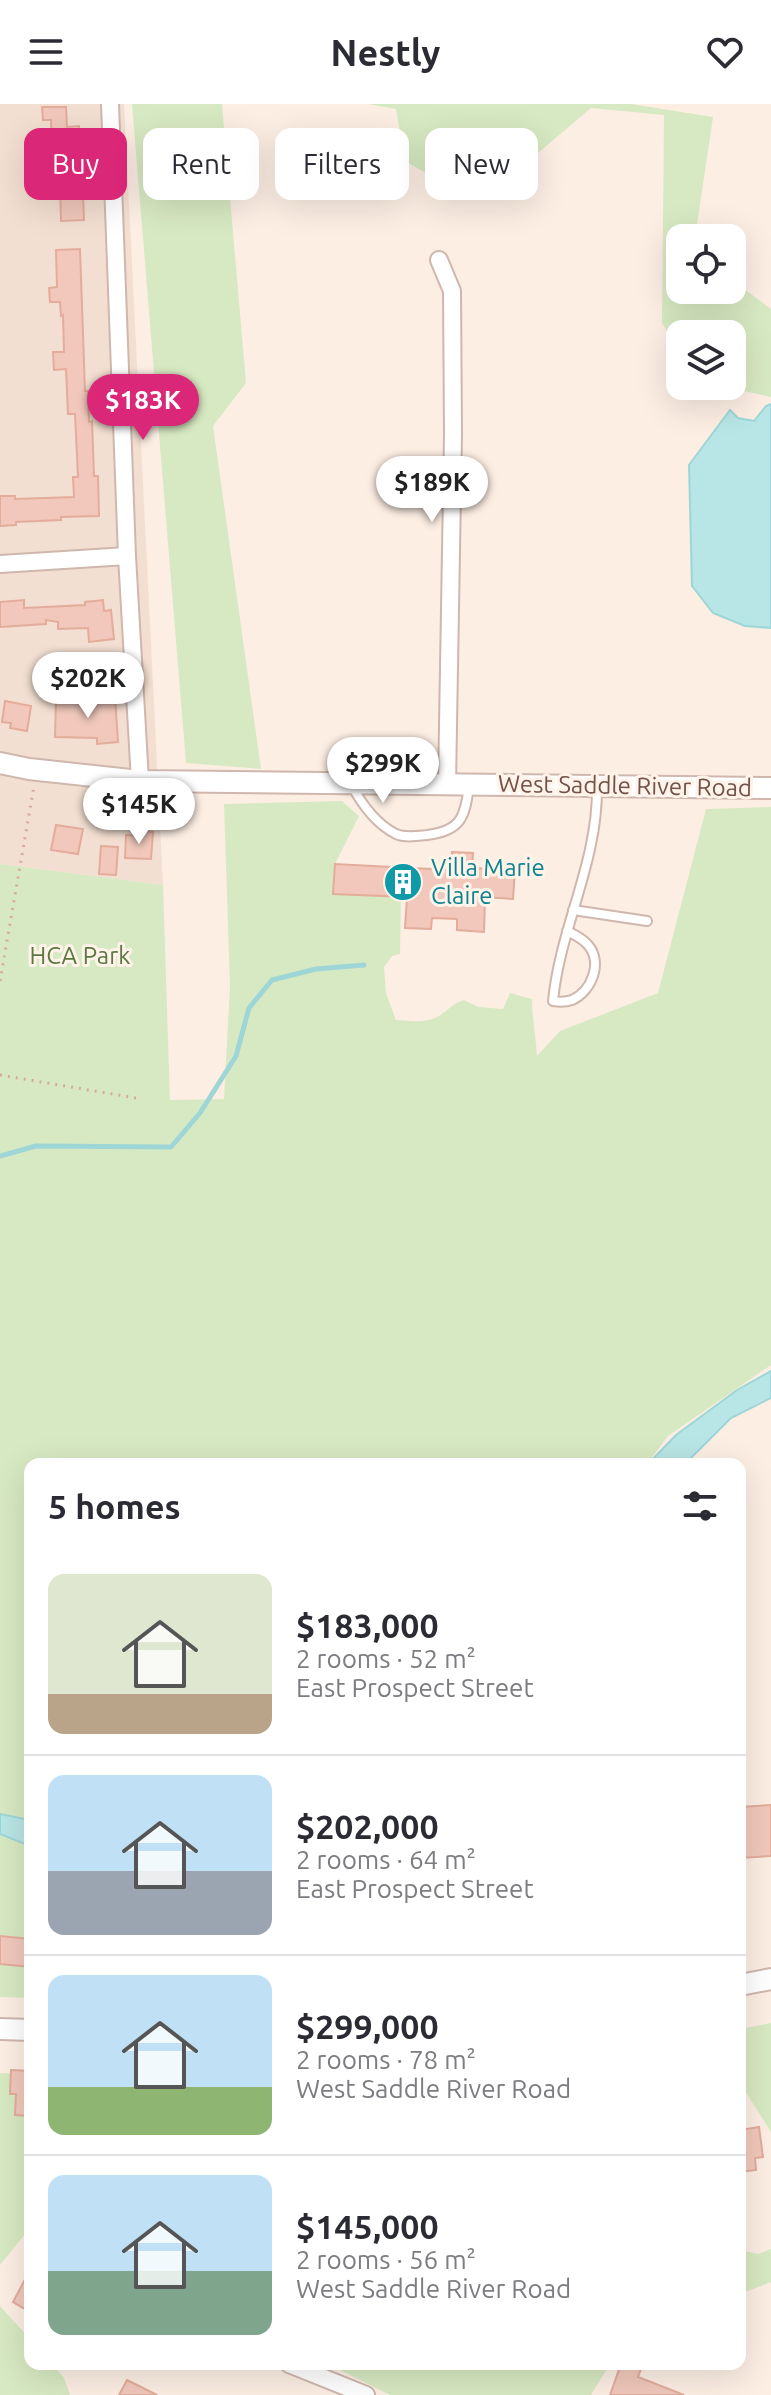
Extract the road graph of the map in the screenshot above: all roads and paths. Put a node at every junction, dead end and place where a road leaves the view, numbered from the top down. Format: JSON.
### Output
{"nodes":[{"id":1,"x":110,"y":104,"type":"edge"},
{"id":2,"x":439,"y":260,"type":"dead end"},
{"id":3,"x":127,"y":556,"type":"junction"},
{"id":4,"x":0,"y":564,"type":"edge"},
{"id":5,"x":0,"y":763,"type":"edge"},
{"id":6,"x":37,"y":770,"type":"junction"},
{"id":7,"x":140,"y":781,"type":"junction"},
{"id":8,"x":351,"y":783,"type":"junction"},
{"id":9,"x":447,"y":784,"type":"junction"},
{"id":10,"x":469,"y":784,"type":"junction"},
{"id":11,"x":597,"y":786,"type":"junction"},
{"id":12,"x":771,"y":788,"type":"edge"},
{"id":13,"x":573,"y":910,"type":"junction"},
{"id":14,"x":647,"y":921,"type":"dead end"},
{"id":15,"x":567,"y":931,"type":"junction"},
{"id":16,"x":0,"y":981,"type":"edge"},
{"id":17,"x":0,"y":1075,"type":"edge"},
{"id":18,"x":142,"y":1099,"type":"dead end"},
{"id":19,"x":771,"y":1979,"type":"edge"},
{"id":20,"x":746,"y":1984,"type":"edge"},
{"id":21,"x":0,"y":2029,"type":"edge"},
{"id":22,"x":24,"y":2030,"type":"edge"},
{"id":23,"x":304,"y":2370,"type":"edge"},
{"id":24,"x":366,"y":2395,"type":"edge"}],
"edges":[{"from":1,"to":3,"type":"street"},
{"from":2,"to":9,"type":"street"},
{"from":3,"to":4,"type":"street"},
{"from":3,"to":7,"type":"street"},
{"from":5,"to":6,"type":"street","name":"West Saddle River Road"},
{"from":6,"to":7,"type":"street","name":"West Saddle River Road"},
{"from":6,"to":16,"type":"path"},
{"from":7,"to":8,"type":"street","name":"West Saddle River Road"},
{"from":8,"to":9,"type":"street","name":"West Saddle River Road"},
{"from":8,"to":10,"type":"lane"},
{"from":9,"to":10,"type":"street","name":"West Saddle River Road"},
{"from":10,"to":11,"type":"street","name":"West Saddle River Road"},
{"from":11,"to":12,"type":"street","name":"West Saddle River Road"},
{"from":11,"to":13,"type":"lane"},
{"from":13,"to":14,"type":"lane"},
{"from":13,"to":15,"type":"lane"},
{"from":15,"to":15,"type":"lane"},
{"from":17,"to":18,"type":"path"},
{"from":19,"to":20,"type":"street"},
{"from":21,"to":22,"type":"street"},
{"from":23,"to":24,"type":"street"}]}
